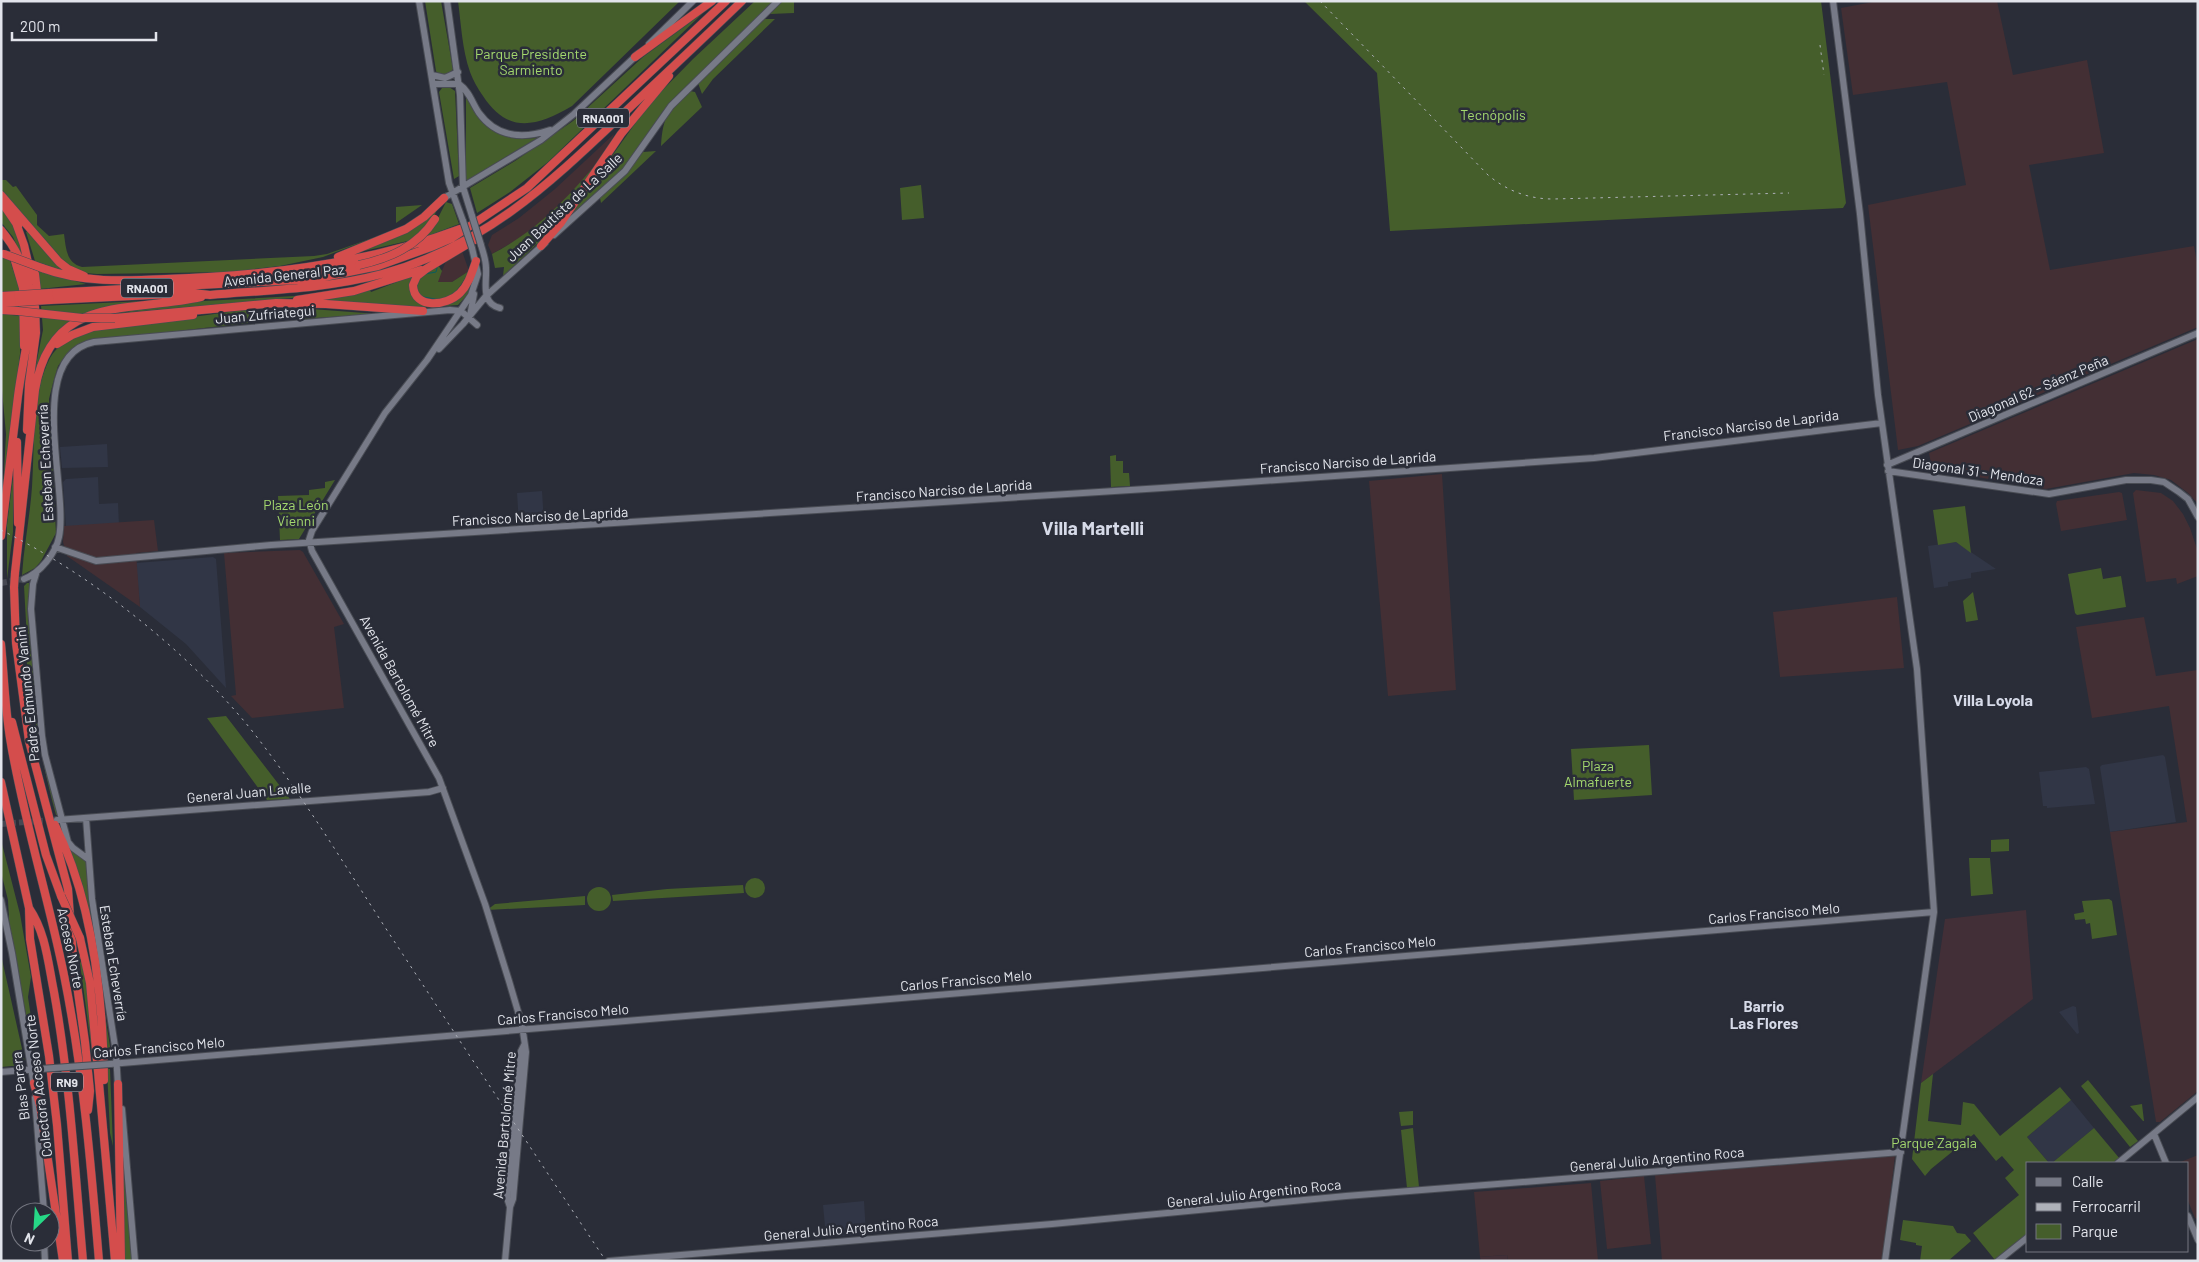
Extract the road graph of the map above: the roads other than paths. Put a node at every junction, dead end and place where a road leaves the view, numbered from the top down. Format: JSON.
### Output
{"nodes":[{"id":1,"x":419,"y":1,"type":"edge"},
{"id":2,"x":448,"y":1,"type":"edge"},
{"id":3,"x":693,"y":1,"type":"edge"},
{"id":4,"x":712,"y":1,"type":"edge"},
{"id":5,"x":726,"y":1,"type":"edge"},
{"id":6,"x":742,"y":1,"type":"edge"},
{"id":7,"x":778,"y":1,"type":"edge"},
{"id":8,"x":1833,"y":1,"type":"edge"},
{"id":9,"x":692,"y":48,"type":"junction"},
{"id":10,"x":635,"y":57,"type":"junction"},
{"id":11,"x":458,"y":72,"type":"junction"},
{"id":12,"x":432,"y":75,"type":"junction"},
{"id":13,"x":433,"y":84,"type":"junction"},
{"id":14,"x":459,"y":84,"type":"junction"},
{"id":15,"x":554,"y":129,"type":"junction"},
{"id":16,"x":463,"y":187,"type":"junction"},
{"id":17,"x":452,"y":193,"type":"junction"},
{"id":18,"x":1,"y":195,"type":"edge"},
{"id":19,"x":444,"y":198,"type":"junction"},
{"id":20,"x":1,"y":201,"type":"edge"},
{"id":21,"x":507,"y":215,"type":"junction"},
{"id":22,"x":472,"y":220,"type":"junction"},
{"id":23,"x":1,"y":230,"type":"edge"},
{"id":24,"x":541,"y":246,"type":"junction"},
{"id":25,"x":2,"y":253,"type":"edge"},
{"id":26,"x":476,"y":261,"type":"junction"},
{"id":27,"x":324,"y":263,"type":"junction"},
{"id":28,"x":426,"y":269,"type":"junction"},
{"id":29,"x":93,"y":279,"type":"junction"},
{"id":30,"x":244,"y":284,"type":"junction"},
{"id":31,"x":476,"y":286,"type":"junction"},
{"id":32,"x":210,"y":295,"type":"junction"},
{"id":33,"x":1,"y":296,"type":"edge"},
{"id":34,"x":486,"y":296,"type":"junction"},
{"id":35,"x":50,"y":297,"type":"junction"},
{"id":36,"x":18,"y":299,"type":"junction"},
{"id":37,"x":1,"y":303,"type":"edge"},
{"id":38,"x":276,"y":303,"type":"junction"},
{"id":39,"x":472,"y":304,"type":"junction"},
{"id":40,"x":219,"y":308,"type":"junction"},
{"id":41,"x":500,"y":308,"type":"dead end"},
{"id":42,"x":1,"y":310,"type":"edge"},
{"id":43,"x":423,"y":311,"type":"junction"},
{"id":44,"x":461,"y":311,"type":"junction"},
{"id":45,"x":469,"y":317,"type":"junction"},
{"id":46,"x":477,"y":325,"type":"dead end"},
{"id":47,"x":2198,"y":333,"type":"edge"},
{"id":48,"x":73,"y":351,"type":"joint"},
{"id":49,"x":46,"y":354,"type":"junction"},
{"id":50,"x":427,"y":360,"type":"junction"},
{"id":51,"x":16,"y":418,"type":"junction"},
{"id":52,"x":1882,"y":423,"type":"junction"},
{"id":53,"x":28,"y":462,"type":"junction"},
{"id":54,"x":1888,"y":468,"type":"junction"},
{"id":55,"x":2198,"y":517,"type":"edge"},
{"id":56,"x":1,"y":536,"type":"edge"},
{"id":57,"x":19,"y":540,"type":"junction"},
{"id":58,"x":310,"y":543,"type":"junction"},
{"id":59,"x":55,"y":547,"type":"junction"},
{"id":60,"x":36,"y":574,"type":"junction"},
{"id":61,"x":24,"y":579,"type":"tunnel mouth"},
{"id":62,"x":1,"y":644,"type":"edge"},
{"id":63,"x":6,"y":700,"type":"junction"},
{"id":64,"x":1,"y":782,"type":"edge"},
{"id":65,"x":443,"y":788,"type":"junction"},
{"id":66,"x":46,"y":807,"type":"junction"},
{"id":67,"x":86,"y":818,"type":"junction"},
{"id":68,"x":59,"y":820,"type":"junction"},
{"id":69,"x":88,"y":860,"type":"junction"},
{"id":70,"x":1,"y":900,"type":"edge"},
{"id":71,"x":29,"y":908,"type":"junction"},
{"id":72,"x":1934,"y":912,"type":"junction"},
{"id":73,"x":523,"y":1030,"type":"junction"},
{"id":74,"x":113,"y":1064,"type":"junction"},
{"id":75,"x":36,"y":1069,"type":"junction"},
{"id":76,"x":1,"y":1072,"type":"edge"},
{"id":77,"x":34,"y":1083,"type":"junction"},
{"id":78,"x":118,"y":1084,"type":"junction"},
{"id":79,"x":2198,"y":1097,"type":"edge"},
{"id":80,"x":103,"y":1114,"type":"junction"},
{"id":81,"x":87,"y":1120,"type":"junction"},
{"id":82,"x":2154,"y":1134,"type":"junction"},
{"id":83,"x":1901,"y":1152,"type":"junction"},
{"id":84,"x":2119,"y":1162,"type":"edge"},
{"id":85,"x":2166,"y":1162,"type":"edge"},
{"id":86,"x":43,"y":1202,"type":"edge"},
{"id":87,"x":2189,"y":1218,"type":"edge"},
{"id":88,"x":2026,"y":1239,"type":"edge"},
{"id":89,"x":2198,"y":1240,"type":"edge"},
{"id":90,"x":63,"y":1261,"type":"edge"},
{"id":91,"x":68,"y":1261,"type":"edge"},
{"id":92,"x":83,"y":1261,"type":"edge"},
{"id":93,"x":99,"y":1261,"type":"edge"},
{"id":94,"x":115,"y":1261,"type":"edge"},
{"id":95,"x":121,"y":1261,"type":"edge"},
{"id":96,"x":135,"y":1261,"type":"edge"},
{"id":97,"x":505,"y":1261,"type":"edge"},
{"id":98,"x":609,"y":1261,"type":"edge"},
{"id":99,"x":1885,"y":1261,"type":"edge"},
{"id":100,"x":1998,"y":1261,"type":"edge"}],
"edges":[{"from":1,"to":12,"type":"street"},
{"from":2,"to":11,"type":"street"},
{"from":3,"to":10,"type":"street"},
{"from":4,"to":10,"type":"highway"},
{"from":5,"to":22,"type":"highway","name":"Avenida General Paz","number":"RNA001"},
{"from":6,"to":9,"type":"highway","name":"Avenida General Paz","number":"RNA001"},
{"from":7,"to":24,"type":"street","name":"Juan Bautista de La Salle"},
{"from":8,"to":52,"type":"street"},
{"from":9,"to":21,"type":"highway","name":"Avenida General Paz","number":"RNA001"},
{"from":9,"to":24,"type":"highway"},
{"from":10,"to":15,"type":"street"},
{"from":11,"to":12,"type":"street"},
{"from":11,"to":14,"type":"street"},
{"from":12,"to":13,"type":"street"},
{"from":13,"to":14,"type":"street"},
{"from":13,"to":17,"type":"street"},
{"from":14,"to":15,"type":"street"},
{"from":14,"to":16,"type":"street"},
{"from":15,"to":16,"type":"street"},
{"from":16,"to":17,"type":"street"},
{"from":16,"to":22,"type":"street"},
{"from":17,"to":19,"type":"street"},
{"from":17,"to":26,"type":"street","bridge":true},
{"from":18,"to":29,"type":"highway"},
{"from":19,"to":27,"type":"highway"},
{"from":19,"to":30,"type":"highway","bridge":true},
{"from":20,"to":53,"type":"highway"},
{"from":21,"to":28,"type":"highway"},
{"from":21,"to":32,"type":"highway","name":"Avenida General Paz","number":"RNA001"},
{"from":22,"to":27,"type":"highway","name":"Avenida General Paz"},
{"from":22,"to":30,"type":"highway","name":"Avenida General Paz","number":"RNA001"},
{"from":22,"to":34,"type":"street","bridge":true},
{"from":23,"to":51,"type":"highway"},
{"from":24,"to":34,"type":"street","name":"Juan Bautista de La Salle"},
{"from":25,"to":29,"type":"highway","name":"Avenida General Paz","bridge":true},
{"from":26,"to":28,"type":"highway"},
{"from":26,"to":31,"type":"street"},
{"from":27,"to":29,"type":"highway","name":"Avenida General Paz"},
{"from":28,"to":38,"type":"highway"},
{"from":30,"to":35,"type":"highway","name":"Avenida General Paz","number":"RNA001"},
{"from":31,"to":39,"type":"street"},
{"from":31,"to":44,"type":"street"},
{"from":32,"to":35,"type":"highway","name":"Avenida General Paz","number":"RNA001"},
{"from":32,"to":49,"type":"highway"},
{"from":33,"to":36,"type":"highway","name":"Avenida General Paz","number":"RNA001"},
{"from":34,"to":39,"type":"street","name":"Juan Bautista de La Salle"},
{"from":34,"to":41,"type":"street"},
{"from":34,"to":45,"type":"street","name":"Juan Bautista de La Salle"},
{"from":35,"to":36,"type":"highway","name":"Avenida General Paz","number":"RNA001","bridge":true},
{"from":36,"to":37,"type":"highway","name":"Avenida General Paz","number":"RNA001"},
{"from":38,"to":40,"type":"highway"},
{"from":38,"to":43,"type":"highway"},
{"from":39,"to":44,"type":"street","name":"Juan Bautista de La Salle"},
{"from":39,"to":45,"type":"street"},
{"from":40,"to":42,"type":"highway","bridge":true},
{"from":40,"to":49,"type":"highway"},
{"from":43,"to":44,"type":"street","name":"Juan Zufriategui"},
{"from":43,"to":48,"type":"street","name":"Juan Zufriategui"},
{"from":44,"to":45,"type":"street"},
{"from":44,"to":50,"type":"street"},
{"from":45,"to":46,"type":"street"},
{"from":45,"to":50,"type":"street"},
{"from":47,"to":54,"type":"street","name":"Diagonal 62 - Sáenz Peña"},
{"from":48,"to":59,"type":"street","name":"Esteban Echeverría"},
{"from":49,"to":53,"type":"highway"},
{"from":50,"to":58,"type":"street"},
{"from":51,"to":56,"type":"highway"},
{"from":51,"to":57,"type":"highway"},
{"from":52,"to":54,"type":"street"},
{"from":52,"to":58,"type":"street","name":"Francisco Narciso de Laprida"},
{"from":53,"to":57,"type":"highway"},
{"from":54,"to":55,"type":"street","name":"Diagonal 31 - Mendoza"},
{"from":54,"to":72,"type":"street"},
{"from":57,"to":66,"type":"highway","bridge":true},
{"from":58,"to":59,"type":"street","name":"Francisco Narciso de Laprida"},
{"from":58,"to":65,"type":"street","name":"Avenida Bartolomé Mitre"},
{"from":59,"to":60,"type":"street"},
{"from":60,"to":61,"type":"street"},
{"from":60,"to":68,"type":"street","name":"Padre Edmundo Vanini"},
{"from":62,"to":63,"type":"highway","name":"Acceso Norte","number":"RN9"},
{"from":63,"to":80,"type":"highway","bridge":true},
{"from":63,"to":81,"type":"highway","name":"Acceso Norte","number":"RN9"},
{"from":64,"to":71,"type":"highway","name":"Acceso Norte","number":"RN9"},
{"from":65,"to":67,"type":"street","name":"General Juan Lavalle"},
{"from":65,"to":73,"type":"street","name":"Avenida Bartolomé Mitre"},
{"from":66,"to":80,"type":"highway"},
{"from":66,"to":81,"type":"highway"},
{"from":67,"to":68,"type":"street","name":"General Juan Lavalle"},
{"from":67,"to":69,"type":"street","name":"Esteban Echeverría"},
{"from":68,"to":69,"type":"street","name":"Padre Edmundo Vanini"},
{"from":69,"to":74,"type":"street","name":"Esteban Echeverría"},
{"from":70,"to":75,"type":"street","name":"Blas Parera"},
{"from":71,"to":91,"type":"highway","name":"Colectora Acceso Norte"},
{"from":71,"to":92,"type":"highway","name":"Acceso Norte","number":"RN9"},
{"from":72,"to":73,"type":"street","name":"Carlos Francisco Melo"},
{"from":72,"to":83,"type":"street"},
{"from":73,"to":74,"type":"street","name":"Carlos Francisco Melo"},
{"from":73,"to":97,"type":"street","name":"Avenida Bartolomé Mitre"},
{"from":74,"to":75,"type":"street","name":"Carlos Francisco Melo","bridge":true},
{"from":74,"to":78,"type":"street","name":"Esteban Echeverría"},
{"from":75,"to":76,"type":"street","name":"Carlos Francisco Melo"},
{"from":75,"to":77,"type":"street","name":"Blas Parera"},
{"from":77,"to":86,"type":"street","name":"Blas Parera"},
{"from":77,"to":90,"type":"highway"},
{"from":78,"to":95,"type":"highway"},
{"from":78,"to":96,"type":"street","name":"Esteban Echeverría"},
{"from":79,"to":82,"type":"street"},
{"from":80,"to":94,"type":"highway"},
{"from":81,"to":93,"type":"highway","name":"Acceso Norte","number":"RN9"},
{"from":82,"to":84,"type":"street"},
{"from":82,"to":85,"type":"street"},
{"from":83,"to":98,"type":"street","name":"General Julio Argentino Roca"},
{"from":83,"to":99,"type":"street"},
{"from":87,"to":89,"type":"street"},
{"from":88,"to":100,"type":"street"}]}
